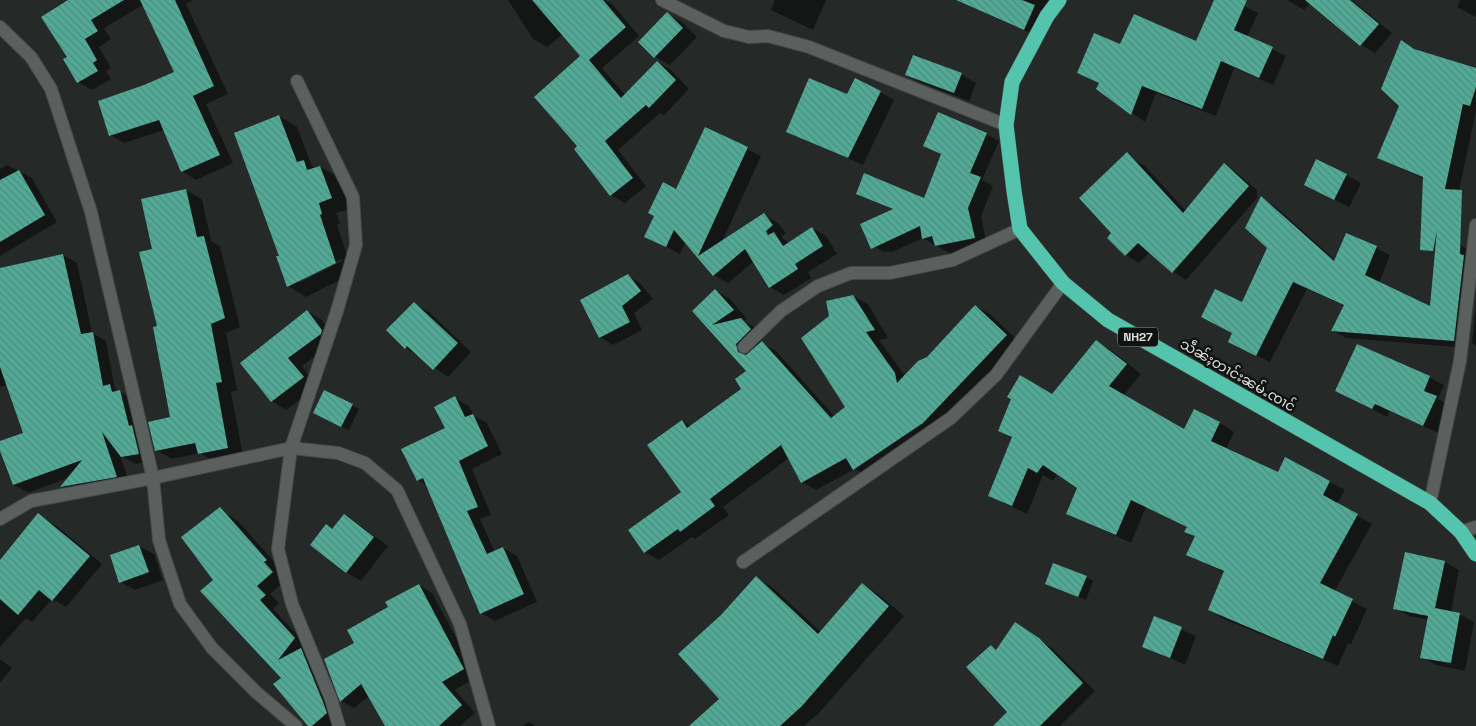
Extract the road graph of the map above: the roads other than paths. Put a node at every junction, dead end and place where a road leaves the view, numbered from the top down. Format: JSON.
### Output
{"nodes":[{"id":1,"x":662,"y":0,"type":"edge"},
{"id":2,"x":1059,"y":0,"type":"edge"},
{"id":3,"x":0,"y":27,"type":"edge"},
{"id":4,"x":297,"y":81,"type":"dead end"},
{"id":5,"x":1006,"y":125,"type":"junction"},
{"id":6,"x":1476,"y":225,"type":"edge"},
{"id":7,"x":1020,"y":229,"type":"junction"},
{"id":8,"x":1062,"y":283,"type":"junction"},
{"id":9,"x":744,"y":347,"type":"dead end"},
{"id":10,"x":291,"y":448,"type":"junction"},
{"id":11,"x":152,"y":478,"type":"junction"},
{"id":12,"x":1430,"y":503,"type":"junction"},
{"id":13,"x":0,"y":519,"type":"edge"},
{"id":14,"x":1476,"y":527,"type":"edge"},
{"id":15,"x":1461,"y":532,"type":"junction"},
{"id":16,"x":1476,"y":554,"type":"edge"},
{"id":17,"x":743,"y":562,"type":"dead end"},
{"id":18,"x":296,"y":726,"type":"edge"},
{"id":19,"x":339,"y":726,"type":"edge"},
{"id":20,"x":489,"y":726,"type":"edge"}],
"edges":[{"from":1,"to":5,"type":"street"},
{"from":2,"to":5,"type":"highway"},
{"from":3,"to":11,"type":"street"},
{"from":4,"to":10,"type":"street"},
{"from":5,"to":7,"type":"highway"},
{"from":6,"to":12,"type":"street"},
{"from":7,"to":8,"type":"highway","name":"သဵၼ်ႈတၢင်းၼမ်ႉၸၢင်","number":"NH27"},
{"from":7,"to":9,"type":"street"},
{"from":8,"to":12,"type":"highway","name":"သဵၼ်ႈတၢင်းၼမ်ႉၸၢင်","number":"NH27"},
{"from":8,"to":17,"type":"street"},
{"from":10,"to":11,"type":"street"},
{"from":10,"to":19,"type":"street"},
{"from":10,"to":20,"type":"street"},
{"from":11,"to":13,"type":"street"},
{"from":11,"to":18,"type":"street"},
{"from":12,"to":15,"type":"highway","name":"သဵၼ်ႈတၢင်းၼမ်ႉၸၢင်","number":"NH27"},
{"from":14,"to":15,"type":"street"},
{"from":15,"to":16,"type":"highway","name":"သဵၼ်ႈတၢင်းၼမ်ႉၸၢင်","number":"NH27"}]}
